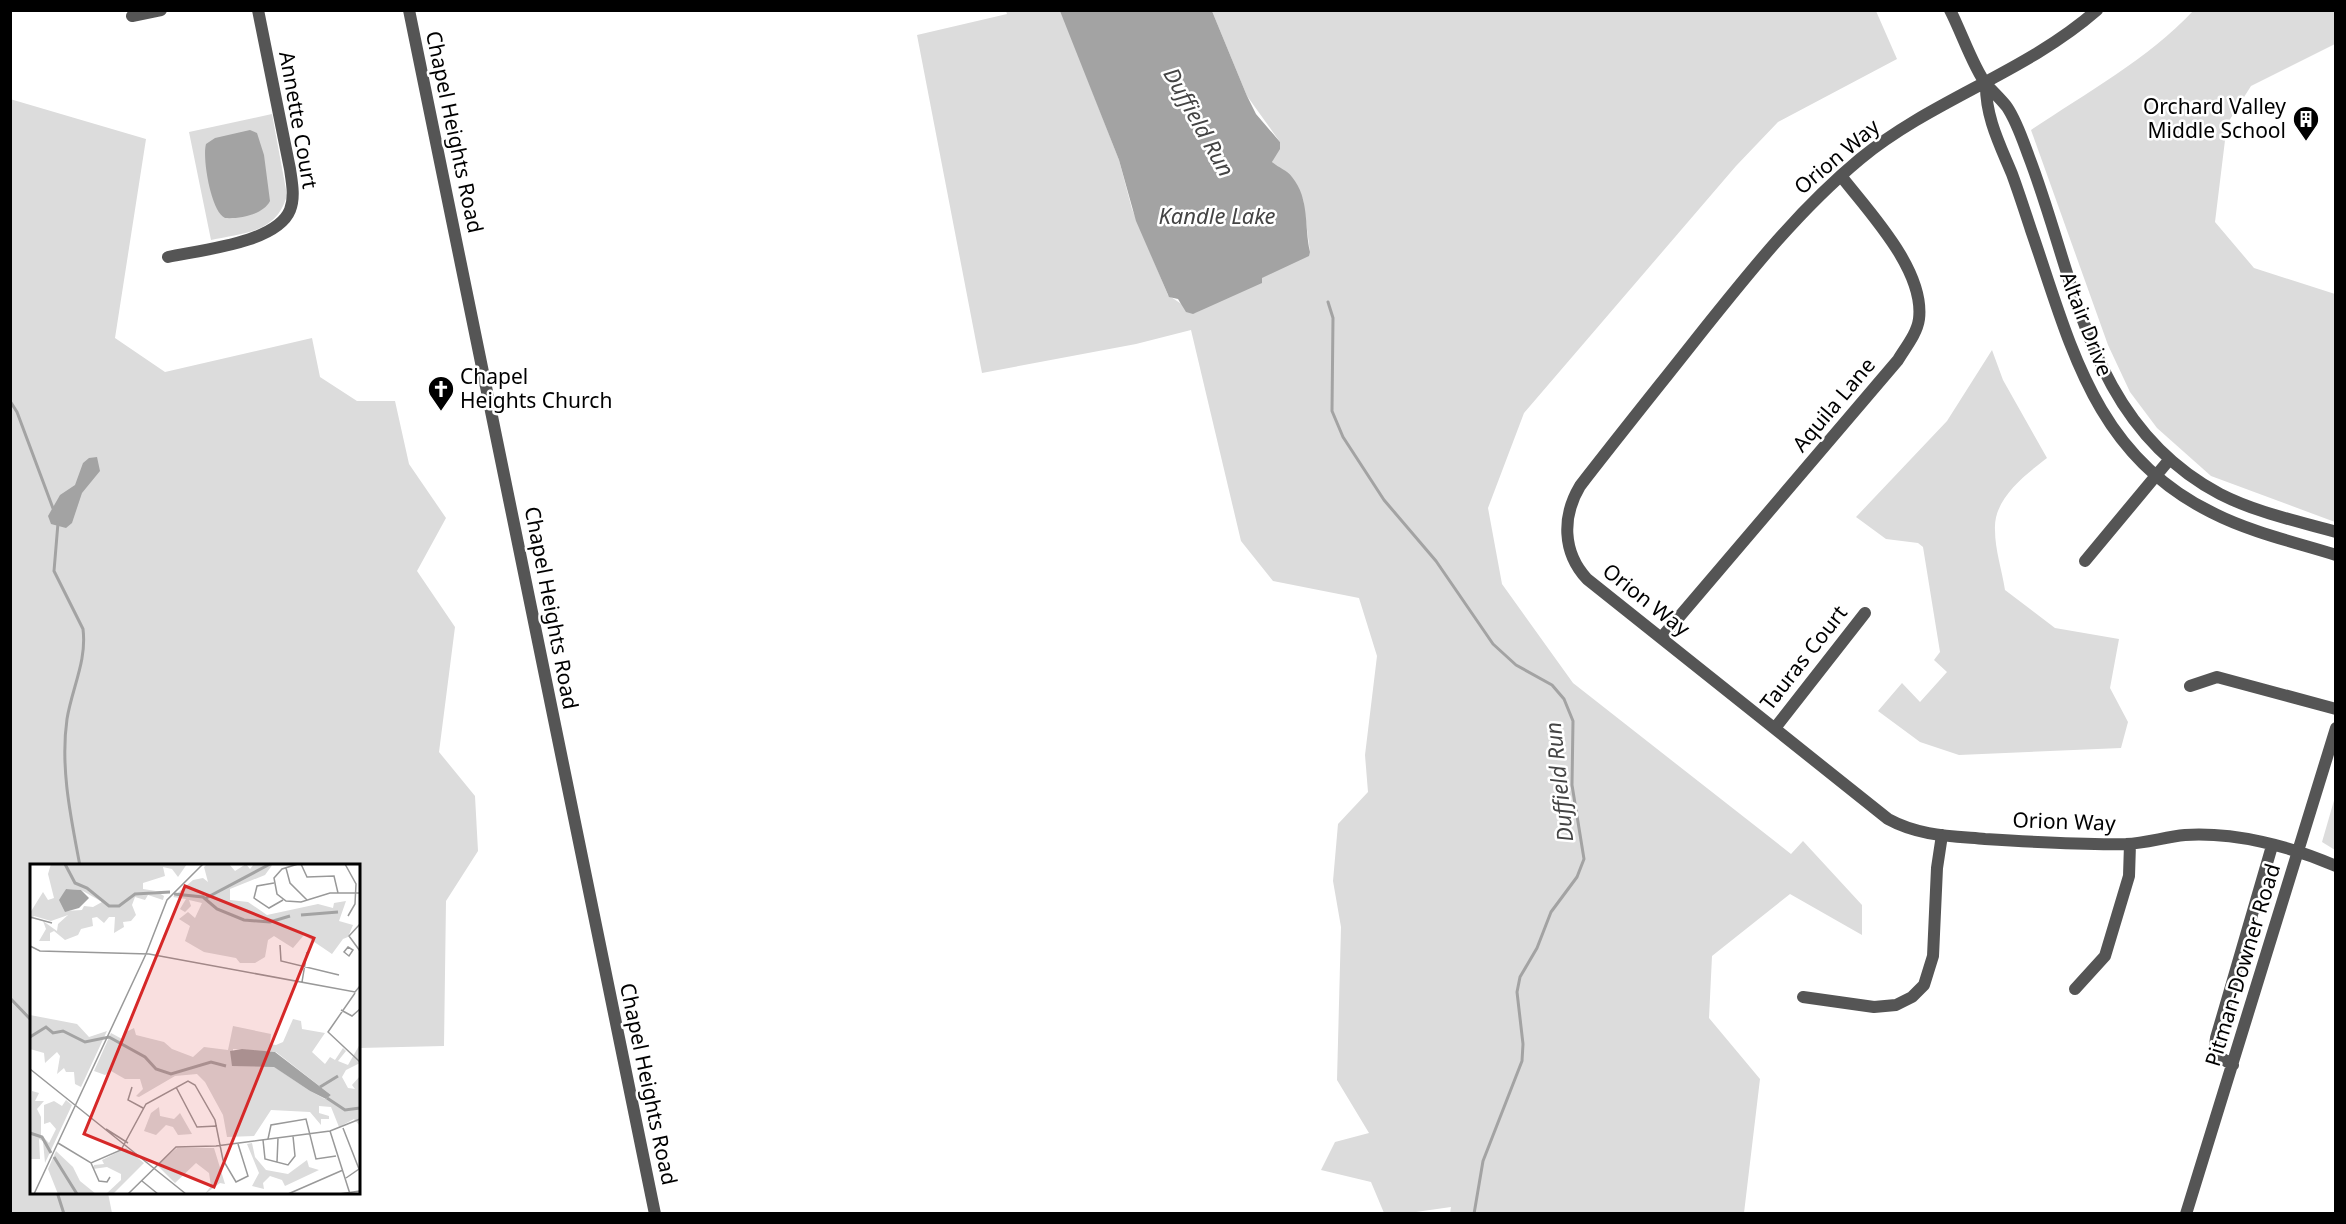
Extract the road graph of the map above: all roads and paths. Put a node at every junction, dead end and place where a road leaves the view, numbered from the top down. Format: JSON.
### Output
{"nodes":[{"id":1,"x":161,"y":10,"type":"edge"},
{"id":2,"x":258,"y":10,"type":"edge"},
{"id":3,"x":409,"y":10,"type":"edge"},
{"id":4,"x":1950,"y":10,"type":"edge"},
{"id":5,"x":2097,"y":10,"type":"edge"},
{"id":6,"x":132,"y":16,"type":"dead end"},
{"id":7,"x":1986,"y":83,"type":"junction"},
{"id":8,"x":1841,"y":176,"type":"junction"},
{"id":9,"x":168,"y":257,"type":"dead end"},
{"id":10,"x":2169,"y":460,"type":"junction"},
{"id":11,"x":2156,"y":475,"type":"junction"},
{"id":12,"x":2321,"y":528,"type":"junction"},
{"id":13,"x":2336,"y":532,"type":"edge"},
{"id":14,"x":2314,"y":549,"type":"junction"},
{"id":15,"x":2336,"y":555,"type":"edge"},
{"id":16,"x":2085,"y":561,"type":"dead end"},
{"id":17,"x":1865,"y":612,"type":"dead end"},
{"id":18,"x":1662,"y":637,"type":"junction"},
{"id":19,"x":2190,"y":686,"type":"dead end"},
{"id":20,"x":2336,"y":709,"type":"edge"},
{"id":21,"x":1775,"y":728,"type":"junction"},
{"id":22,"x":2336,"y":728,"type":"edge"},
{"id":23,"x":1942,"y":835,"type":"junction"},
{"id":24,"x":2130,"y":844,"type":"junction"},
{"id":25,"x":2272,"y":846,"type":"junction"},
{"id":26,"x":2297,"y":852,"type":"junction"},
{"id":27,"x":2336,"y":866,"type":"edge"},
{"id":28,"x":2075,"y":989,"type":"dead end"},
{"id":29,"x":1803,"y":998,"type":"dead end"},
{"id":30,"x":2233,"y":1065,"type":"junction"},
{"id":31,"x":655,"y":1214,"type":"edge"},
{"id":32,"x":2186,"y":1214,"type":"edge"}],
"edges":[{"from":1,"to":6,"type":"street"},
{"from":2,"to":9,"type":"street","name":"Annette Court"},
{"from":3,"to":31,"type":"street","name":"Chapel Heights Road"},
{"from":4,"to":7,"type":"street","name":"Altair Drive"},
{"from":5,"to":7,"type":"street","name":"Orion Way"},
{"from":7,"to":8,"type":"street","name":"Orion Way"},
{"from":7,"to":10,"type":"street","name":"Altair Drive"},
{"from":7,"to":11,"type":"street","name":"Altair Drive"},
{"from":8,"to":18,"type":"street","name":"Aquila Lane"},
{"from":8,"to":18,"type":"street","name":"Orion Way"},
{"from":10,"to":11,"type":"street"},
{"from":10,"to":12,"type":"street","name":"Altair Drive"},
{"from":11,"to":14,"type":"street","name":"Altair Drive"},
{"from":11,"to":16,"type":"street"},
{"from":12,"to":13,"type":"street","name":"Altair Drive"},
{"from":12,"to":14,"type":"street"},
{"from":14,"to":15,"type":"street","name":"Altair Drive"},
{"from":17,"to":21,"type":"street","name":"Tauras Court"},
{"from":18,"to":21,"type":"street","name":"Orion Way"},
{"from":19,"to":20,"type":"street"},
{"from":21,"to":23,"type":"street","name":"Orion Way"},
{"from":22,"to":26,"type":"street","name":"Pitman-Downer Road"},
{"from":23,"to":24,"type":"street","name":"Orion Way"},
{"from":23,"to":29,"type":"street"},
{"from":24,"to":25,"type":"street","name":"Orion Way"},
{"from":24,"to":28,"type":"street"},
{"from":25,"to":26,"type":"street","name":"Orion Way"},
{"from":25,"to":30,"type":"street"},
{"from":26,"to":27,"type":"street","name":"Orion Way"},
{"from":26,"to":30,"type":"street","name":"Pitman-Downer Road"},
{"from":30,"to":32,"type":"street","name":"Pitman-Downer Road"}]}
